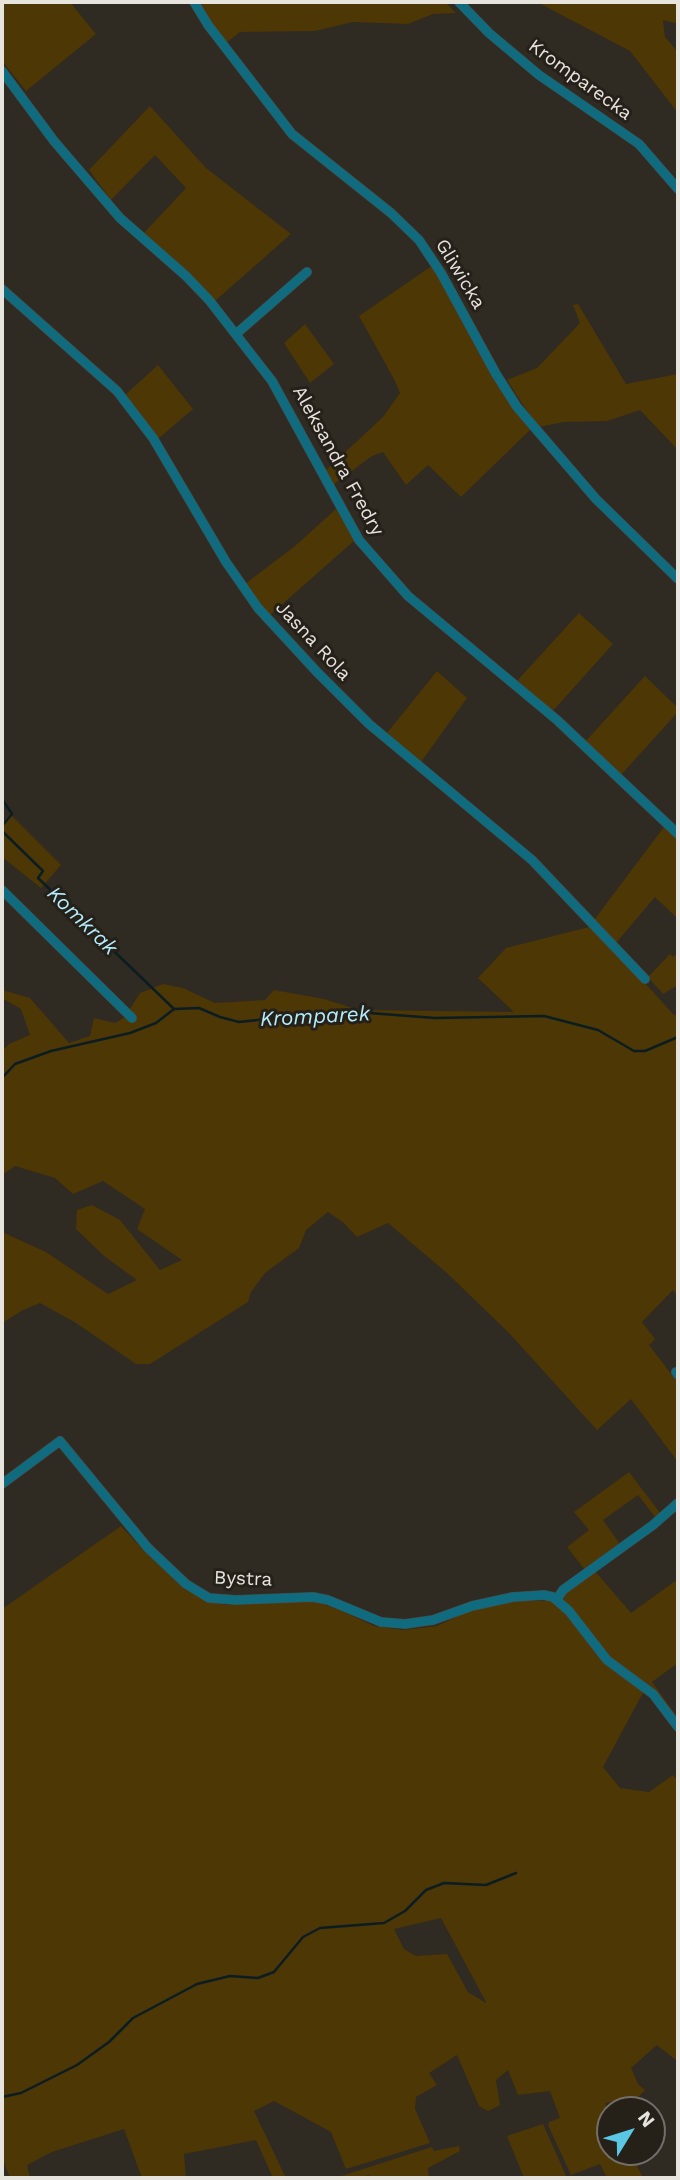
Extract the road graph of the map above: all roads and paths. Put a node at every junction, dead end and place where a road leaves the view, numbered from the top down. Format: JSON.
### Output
{"nodes":[{"id":1,"x":194,"y":2,"type":"edge"},
{"id":2,"x":459,"y":2,"type":"edge"},
{"id":3,"x":2,"y":71,"type":"edge"},
{"id":4,"x":678,"y":189,"type":"edge"},
{"id":5,"x":307,"y":272,"type":"dead end"},
{"id":6,"x":2,"y":289,"type":"edge"},
{"id":7,"x":236,"y":334,"type":"junction"},
{"id":8,"x":678,"y":579,"type":"edge"},
{"id":9,"x":678,"y":834,"type":"edge"},
{"id":10,"x":2,"y":890,"type":"edge"},
{"id":11,"x":645,"y":979,"type":"dead end"},
{"id":12,"x":132,"y":1018,"type":"dead end"},
{"id":13,"x":2,"y":1484,"type":"edge"},
{"id":14,"x":678,"y":1503,"type":"edge"},
{"id":15,"x":557,"y":1599,"type":"junction"},
{"id":16,"x":678,"y":1727,"type":"edge"}],
"edges":[{"from":1,"to":8,"type":"street","name":"Gliwicka"},
{"from":2,"to":4,"type":"street","name":"Kromparecka"},
{"from":3,"to":7,"type":"street","name":"Aleksandra Fredry"},
{"from":5,"to":7,"type":"street"},
{"from":6,"to":11,"type":"street","name":"Jasna Rola"},
{"from":7,"to":9,"type":"street","name":"Aleksandra Fredry"},
{"from":10,"to":12,"type":"street"},
{"from":13,"to":15,"type":"street","name":"Bystra"},
{"from":14,"to":15,"type":"street"},
{"from":15,"to":16,"type":"street"}]}
